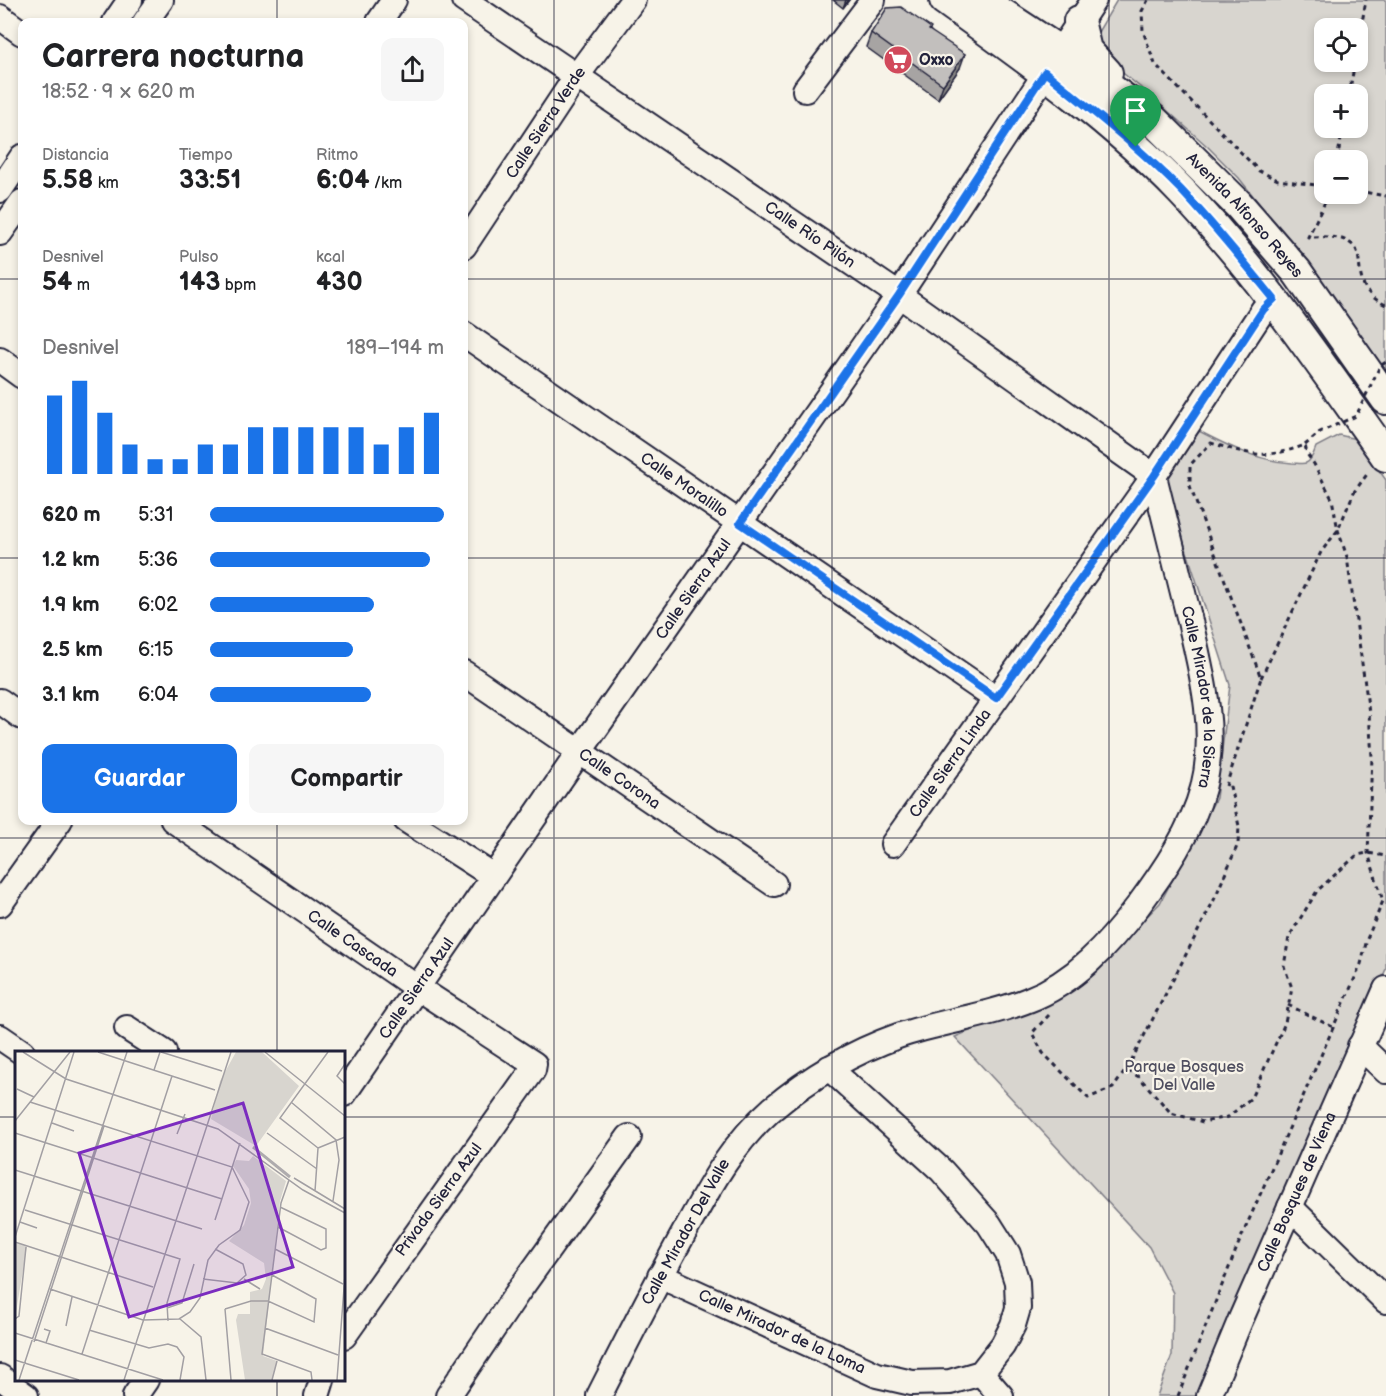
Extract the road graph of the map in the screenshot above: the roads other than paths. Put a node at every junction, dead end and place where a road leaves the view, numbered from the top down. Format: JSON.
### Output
{"nodes":[{"id":1,"x":130,"y":0,"type":"edge"},
{"id":2,"x":161,"y":0,"type":"edge"},
{"id":3,"x":394,"y":0,"type":"edge"},
{"id":4,"x":464,"y":0,"type":"edge"},
{"id":5,"x":633,"y":0,"type":"edge"},
{"id":6,"x":873,"y":0,"type":"edge"},
{"id":7,"x":945,"y":0,"type":"edge"},
{"id":8,"x":981,"y":0,"type":"edge"},
{"id":9,"x":1086,"y":11,"type":"edge"},
{"id":10,"x":0,"y":17,"type":"edge"},
{"id":11,"x":118,"y":18,"type":"edge"},
{"id":12,"x":148,"y":18,"type":"edge"},
{"id":13,"x":382,"y":18,"type":"edge"},
{"id":14,"x":18,"y":30,"type":"edge"},
{"id":15,"x":1052,"y":61,"type":"junction"},
{"id":16,"x":576,"y":77,"type":"junction"},
{"id":17,"x":805,"y":90,"type":"dead end"},
{"id":18,"x":1153,"y":120,"type":"junction"},
{"id":19,"x":18,"y":163,"type":"edge"},
{"id":20,"x":0,"y":190,"type":"edge"},
{"id":21,"x":18,"y":208,"type":"edge"},
{"id":22,"x":0,"y":233,"type":"edge"},
{"id":23,"x":468,"y":240,"type":"edge"},
{"id":24,"x":899,"y":295,"type":"junction"},
{"id":25,"x":1274,"y":299,"type":"junction"},
{"id":26,"x":468,"y":337,"type":"edge"},
{"id":27,"x":0,"y":360,"type":"edge"},
{"id":28,"x":18,"y":372,"type":"edge"},
{"id":29,"x":1386,"y":399,"type":"edge"},
{"id":30,"x":1379,"y":462,"type":"edge"},
{"id":31,"x":1154,"y":476,"type":"junction"},
{"id":32,"x":740,"y":523,"type":"junction"},
{"id":33,"x":468,"y":677,"type":"edge"},
{"id":34,"x":996,"y":698,"type":"junction"},
{"id":35,"x":0,"y":701,"type":"edge"},
{"id":36,"x":18,"y":714,"type":"edge"},
{"id":37,"x":580,"y":751,"type":"junction"},
{"id":38,"x":56,"y":825,"type":"edge"},
{"id":39,"x":180,"y":825,"type":"edge"},
{"id":40,"x":414,"y":825,"type":"edge"},
{"id":41,"x":893,"y":844,"type":"dead end"},
{"id":42,"x":493,"y":876,"type":"junction"},
{"id":43,"x":774,"y":884,"type":"dead end"},
{"id":44,"x":0,"y":904,"type":"edge"},
{"id":45,"x":416,"y":987,"type":"junction"},
{"id":46,"x":1386,"y":989,"type":"edge"},
{"id":47,"x":127,"y":1028,"type":"dead end"},
{"id":48,"x":0,"y":1037,"type":"edge"},
{"id":49,"x":1360,"y":1046,"type":"junction"},
{"id":50,"x":19,"y":1051,"type":"edge"},
{"id":51,"x":161,"y":1051,"type":"edge"},
{"id":52,"x":534,"y":1064,"type":"joint"},
{"id":53,"x":829,"y":1068,"type":"junction"},
{"id":54,"x":1386,"y":1071,"type":"edge"},
{"id":55,"x":345,"y":1093,"type":"edge"},
{"id":56,"x":629,"y":1137,"type":"dead end"},
{"id":57,"x":1290,"y":1207,"type":"junction"},
{"id":58,"x":660,"y":1276,"type":"junction"},
{"id":59,"x":1386,"y":1301,"type":"edge"},
{"id":60,"x":345,"y":1335,"type":"edge"},
{"id":61,"x":981,"y":1373,"type":"junction"},
{"id":62,"x":0,"y":1377,"type":"edge"},
{"id":63,"x":145,"y":1381,"type":"edge"},
{"id":64,"x":322,"y":1381,"type":"edge"},
{"id":65,"x":26,"y":1396,"type":"edge"},
{"id":66,"x":135,"y":1396,"type":"edge"},
{"id":67,"x":317,"y":1396,"type":"edge"},
{"id":68,"x":448,"y":1396,"type":"edge"},
{"id":69,"x":599,"y":1396,"type":"edge"},
{"id":70,"x":1001,"y":1396,"type":"edge"},
{"id":71,"x":1209,"y":1396,"type":"edge"}],
"edges":[{"from":1,"to":11,"type":"street"},
{"from":2,"to":12,"type":"street"},
{"from":3,"to":13,"type":"street"},
{"from":4,"to":16,"type":"street","name":"Calle Río Pilón"},
{"from":5,"to":16,"type":"street","name":"Calle Sierra Verde"},
{"from":6,"to":17,"type":"street"},
{"from":7,"to":15,"type":"main road","name":"Avenida Alfonso Reyes"},
{"from":8,"to":15,"type":"main road","name":"Avenida Alfonso Reyes"},
{"from":9,"to":15,"type":"street","name":"Calle Sierra Azul"},
{"from":9,"to":18,"type":"main road"},
{"from":10,"to":14,"type":"street"},
{"from":15,"to":18,"type":"main road","name":"Avenida Alfonso Reyes"},
{"from":15,"to":24,"type":"street","name":"Calle Sierra Azul"},
{"from":15,"to":25,"type":"main road","name":"Avenida Alfonso Reyes"},
{"from":16,"to":23,"type":"street","name":"Calle Sierra Verde"},
{"from":16,"to":24,"type":"street","name":"Calle Río Pilón"},
{"from":18,"to":29,"type":"main road","name":"Avenida Alfonso Reyes"},
{"from":19,"to":20,"type":"street"},
{"from":21,"to":22,"type":"street"},
{"from":24,"to":31,"type":"street","name":"Calle Río Pilón"},
{"from":24,"to":32,"type":"street","name":"Calle Sierra Azul"},
{"from":25,"to":30,"type":"main road","name":"Avenida Alfonso Reyes"},
{"from":25,"to":31,"type":"street","name":"Calle Sierra Linda"},
{"from":26,"to":32,"type":"street","name":"Calle Moralillo"},
{"from":27,"to":28,"type":"street"},
{"from":31,"to":34,"type":"street","name":"Calle Sierra Linda"},
{"from":31,"to":53,"type":"street","name":"Calle Mirador de la Sierra"},
{"from":32,"to":34,"type":"street","name":"Calle Moralillo"},
{"from":32,"to":37,"type":"street","name":"Calle Sierra Azul"},
{"from":33,"to":37,"type":"street","name":"Calle Corona"},
{"from":34,"to":41,"type":"street","name":"Calle Sierra Linda"},
{"from":35,"to":36,"type":"street"},
{"from":37,"to":42,"type":"street","name":"Calle Sierra Azul"},
{"from":37,"to":43,"type":"street","name":"Calle Corona"},
{"from":38,"to":44,"type":"street"},
{"from":39,"to":45,"type":"street","name":"Calle Cascada"},
{"from":40,"to":42,"type":"street"},
{"from":42,"to":45,"type":"street","name":"Calle Sierra Azul"},
{"from":45,"to":52,"type":"street","name":"Calle Cascada"},
{"from":45,"to":55,"type":"street","name":"Calle Sierra Azul"},
{"from":46,"to":49,"type":"street","name":"Calle Bosques de Viena"},
{"from":47,"to":51,"type":"street"},
{"from":48,"to":50,"type":"street"},
{"from":49,"to":54,"type":"street"},
{"from":49,"to":57,"type":"street","name":"Calle Bosques de Viena"},
{"from":52,"to":60,"type":"street","name":"Privada Sierra Azul"},
{"from":53,"to":58,"type":"street","name":"Calle Mirador Del Valle"},
{"from":53,"to":61,"type":"street"},
{"from":56,"to":68,"type":"street"},
{"from":57,"to":59,"type":"street"},
{"from":57,"to":71,"type":"street","name":"Calle Bosques de Viena"},
{"from":58,"to":61,"type":"street","name":"Calle Mirador de la Loma"},
{"from":58,"to":69,"type":"street","name":"Calle Mirador Del Valle"},
{"from":61,"to":70,"type":"street"},
{"from":62,"to":65,"type":"street"},
{"from":63,"to":66,"type":"street"},
{"from":64,"to":67,"type":"street"}]}
